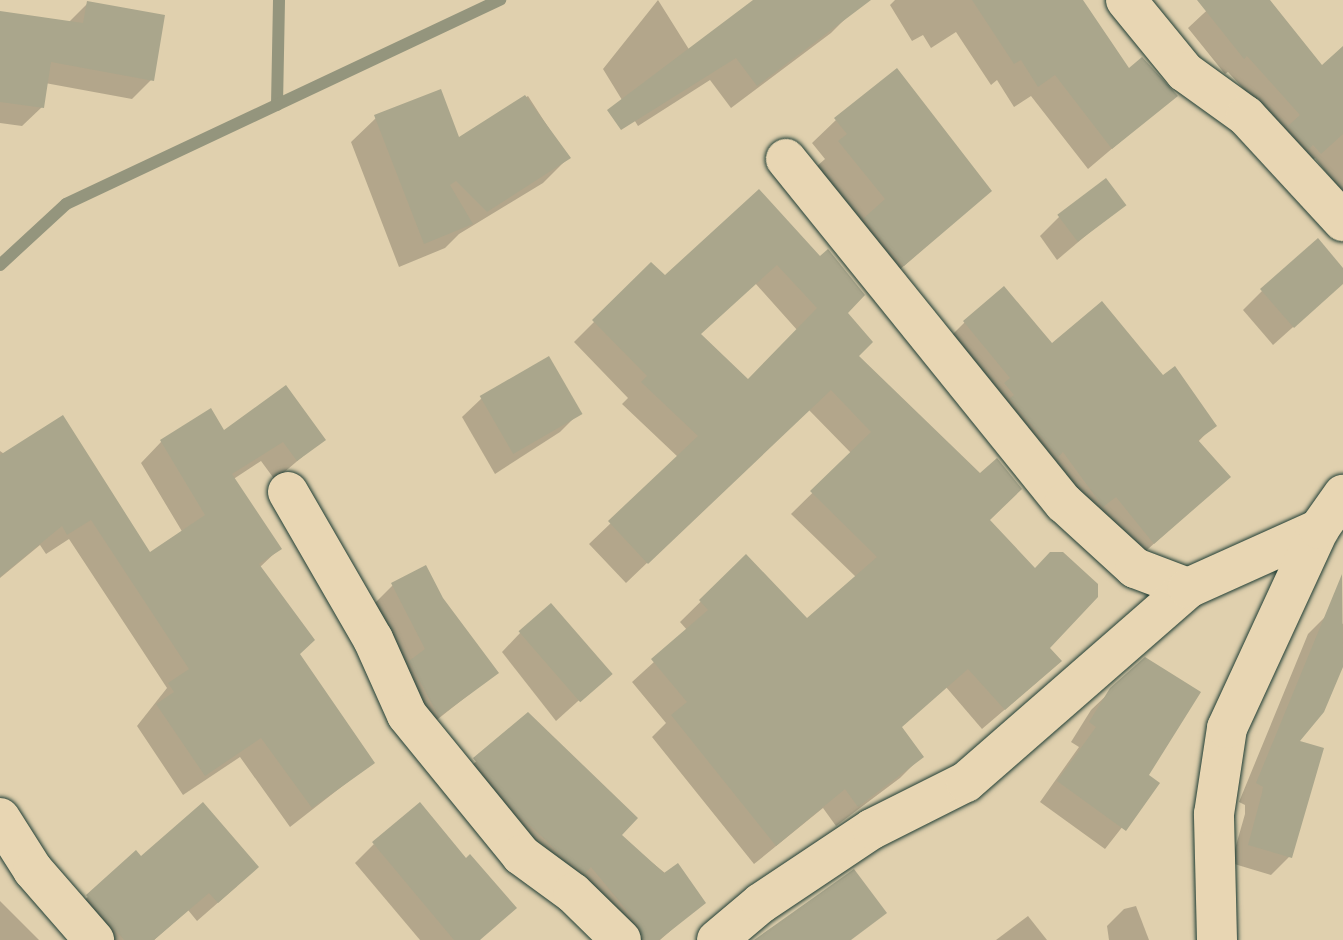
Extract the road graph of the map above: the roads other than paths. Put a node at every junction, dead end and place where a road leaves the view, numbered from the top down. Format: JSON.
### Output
{"nodes":[{"id":1,"x":1126,"y":0,"type":"edge"},
{"id":2,"x":786,"y":159,"type":"dead end"},
{"id":3,"x":1343,"y":221,"type":"edge"},
{"id":4,"x":288,"y":492,"type":"dead end"},
{"id":5,"x":1343,"y":495,"type":"edge"},
{"id":6,"x":1319,"y":529,"type":"junction"},
{"id":7,"x":1188,"y":588,"type":"junction"},
{"id":8,"x":0,"y":818,"type":"edge"},
{"id":9,"x":94,"y":940,"type":"edge"},
{"id":10,"x":621,"y":940,"type":"edge"},
{"id":11,"x":717,"y":940,"type":"edge"},
{"id":12,"x":1218,"y":940,"type":"edge"}],
"edges":[{"from":1,"to":3,"type":"street"},
{"from":2,"to":7,"type":"street"},
{"from":4,"to":10,"type":"street"},
{"from":5,"to":6,"type":"street"},
{"from":6,"to":7,"type":"street"},
{"from":6,"to":12,"type":"street"},
{"from":7,"to":11,"type":"street"},
{"from":8,"to":9,"type":"street"}]}
